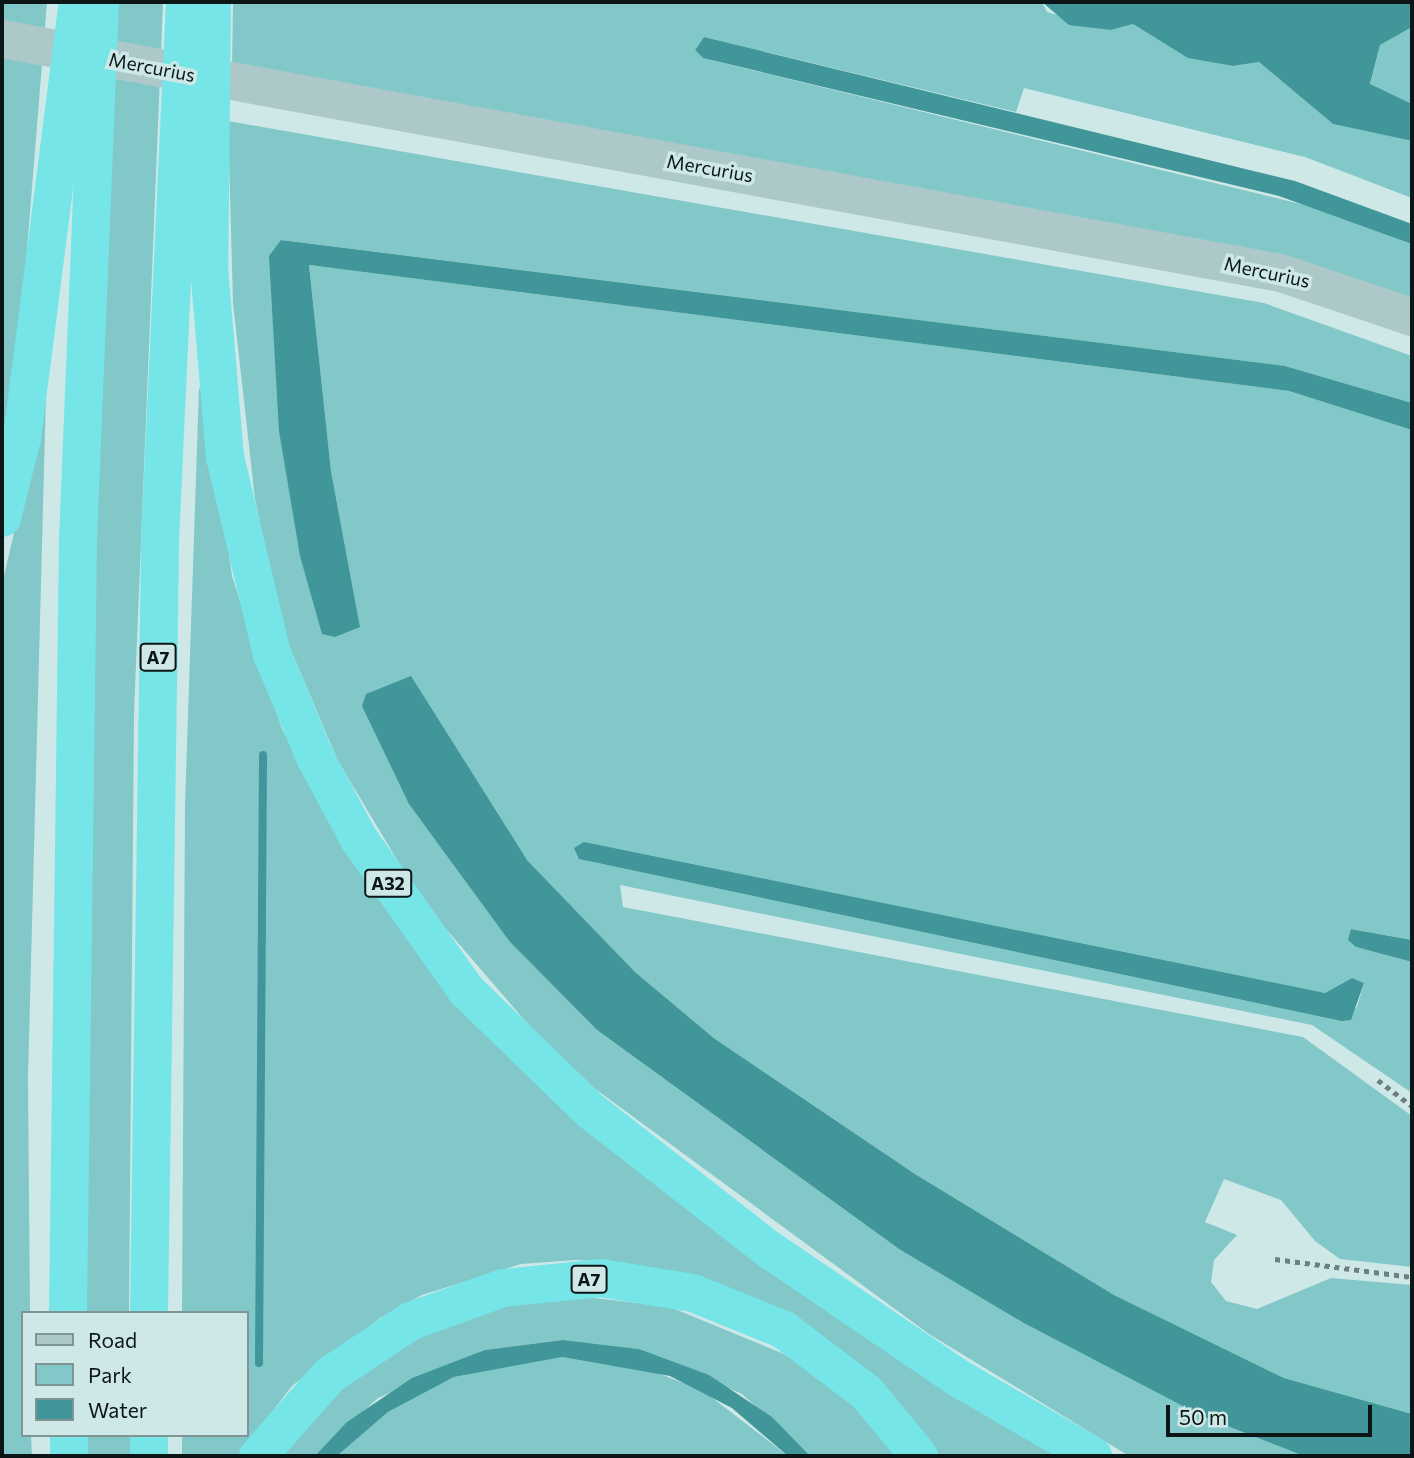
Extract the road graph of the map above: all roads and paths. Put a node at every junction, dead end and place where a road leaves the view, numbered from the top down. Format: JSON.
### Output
{"nodes":[{"id":1,"x":78,"y":2,"type":"edge"},
{"id":2,"x":100,"y":2,"type":"edge"},
{"id":3,"x":184,"y":2,"type":"edge"},
{"id":4,"x":212,"y":2,"type":"edge"},
{"id":5,"x":2,"y":39,"type":"edge"},
{"id":6,"x":1412,"y":317,"type":"edge"},
{"id":7,"x":2,"y":517,"type":"edge"},
{"id":8,"x":1378,"y":1080,"type":"dead end"},
{"id":9,"x":1412,"y":1106,"type":"edge"},
{"id":10,"x":1275,"y":1259,"type":"dead end"},
{"id":11,"x":1412,"y":1277,"type":"edge"},
{"id":12,"x":68,"y":1311,"type":"edge"},
{"id":13,"x":149,"y":1311,"type":"edge"},
{"id":14,"x":69,"y":1437,"type":"edge"},
{"id":15,"x":149,"y":1437,"type":"edge"},
{"id":16,"x":69,"y":1456,"type":"edge"},
{"id":17,"x":149,"y":1456,"type":"edge"},
{"id":18,"x":258,"y":1456,"type":"edge"},
{"id":19,"x":919,"y":1456,"type":"edge"},
{"id":20,"x":1093,"y":1456,"type":"edge"}],
"edges":[{"from":1,"to":7,"type":"highway"},
{"from":2,"to":12,"type":"highway"},
{"from":3,"to":13,"type":"highway","number":"A7"},
{"from":4,"to":20,"type":"highway","number":"A32"},
{"from":5,"to":6,"type":"street","name":"Mercurius"},
{"from":8,"to":9,"type":"path"},
{"from":10,"to":11,"type":"path"},
{"from":14,"to":16,"type":"highway"},
{"from":15,"to":17,"type":"highway"},
{"from":18,"to":19,"type":"highway","number":"A7"}]}
